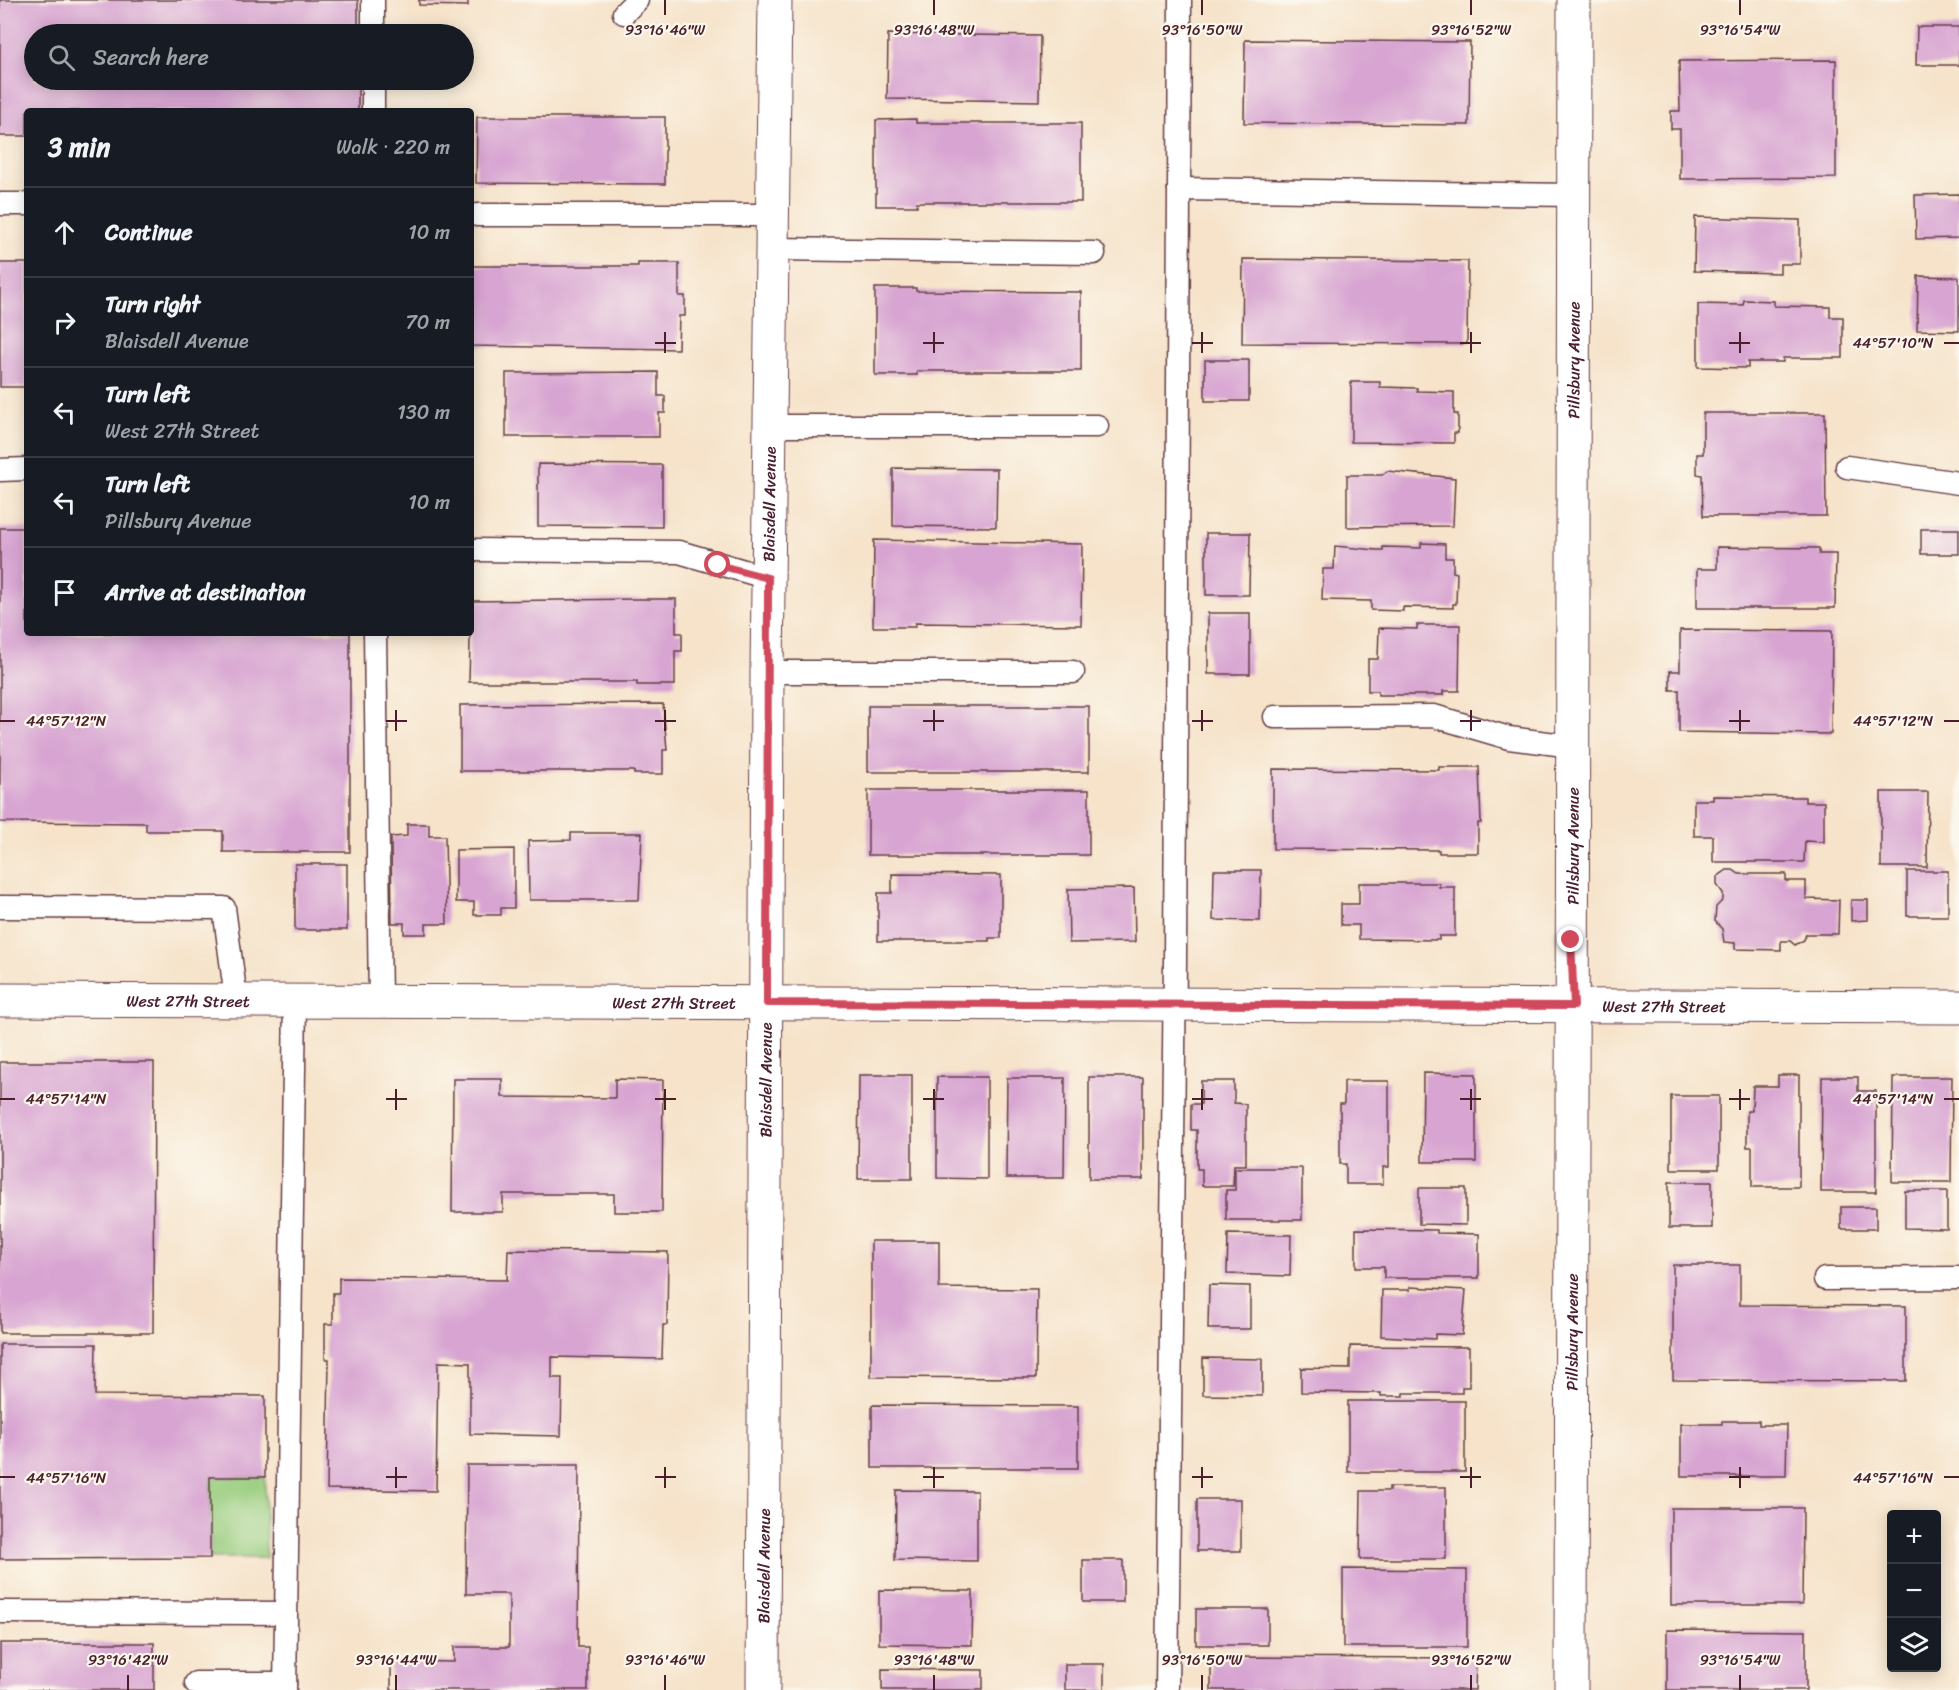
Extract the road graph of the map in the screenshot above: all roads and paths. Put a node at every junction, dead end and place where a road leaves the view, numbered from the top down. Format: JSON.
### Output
{"nodes":[{"id":1,"x":373,"y":0,"type":"edge"},
{"id":2,"x":775,"y":0,"type":"edge"},
{"id":3,"x":1180,"y":0,"type":"edge"},
{"id":4,"x":1574,"y":0,"type":"edge"},
{"id":5,"x":373,"y":24,"type":"edge"},
{"id":6,"x":373,"y":90,"type":"edge"},
{"id":7,"x":373,"y":108,"type":"edge"},
{"id":8,"x":1179,"y":189,"type":"junction"},
{"id":9,"x":1574,"y":195,"type":"junction"},
{"id":10,"x":0,"y":204,"type":"edge"},
{"id":11,"x":24,"y":204,"type":"edge"},
{"id":12,"x":477,"y":215,"type":"dead end"},
{"id":13,"x":772,"y":215,"type":"junction"},
{"id":14,"x":772,"y":249,"type":"junction"},
{"id":15,"x":1094,"y":253,"type":"dead end"},
{"id":16,"x":770,"y":426,"type":"junction"},
{"id":17,"x":1097,"y":426,"type":"dead end"},
{"id":18,"x":1846,"y":467,"type":"dead end"},
{"id":19,"x":24,"y":469,"type":"edge"},
{"id":20,"x":0,"y":470,"type":"edge"},
{"id":21,"x":1959,"y":483,"type":"edge"},
{"id":22,"x":476,"y":550,"type":"dead end"},
{"id":23,"x":768,"y":578,"type":"junction"},
{"id":24,"x":375,"y":636,"type":"edge"},
{"id":25,"x":767,"y":672,"type":"junction"},
{"id":26,"x":1073,"y":672,"type":"dead end"},
{"id":27,"x":1275,"y":717,"type":"dead end"},
{"id":28,"x":1572,"y":746,"type":"junction"},
{"id":29,"x":0,"y":907,"type":"edge"},
{"id":30,"x":237,"y":999,"type":"junction"},
{"id":31,"x":0,"y":1000,"type":"edge"},
{"id":32,"x":295,"y":1000,"type":"junction"},
{"id":33,"x":380,"y":1000,"type":"junction"},
{"id":34,"x":767,"y":1003,"type":"junction"},
{"id":35,"x":1173,"y":1003,"type":"junction"},
{"id":36,"x":1574,"y":1006,"type":"junction"},
{"id":37,"x":1959,"y":1007,"type":"edge"},
{"id":38,"x":1959,"y":1278,"type":"edge"},
{"id":39,"x":1825,"y":1279,"type":"dead end"},
{"id":40,"x":0,"y":1612,"type":"edge"},
{"id":41,"x":285,"y":1613,"type":"junction"},
{"id":42,"x":196,"y":1683,"type":"dead end"},
{"id":43,"x":285,"y":1687,"type":"edge"},
{"id":44,"x":763,"y":1690,"type":"edge"},
{"id":45,"x":1167,"y":1690,"type":"edge"},
{"id":46,"x":1571,"y":1690,"type":"edge"}],
"edges":[{"from":1,"to":5,"type":"lane"},
{"from":2,"to":13,"type":"street","name":"Blaisdell Avenue"},
{"from":3,"to":8,"type":"lane"},
{"from":4,"to":9,"type":"street","name":"Pillsbury Avenue"},
{"from":6,"to":7,"type":"lane"},
{"from":8,"to":9,"type":"lane"},
{"from":8,"to":35,"type":"lane"},
{"from":9,"to":28,"type":"street","name":"Pillsbury Avenue"},
{"from":10,"to":11,"type":"lane"},
{"from":12,"to":13,"type":"lane"},
{"from":13,"to":14,"type":"street","name":"Blaisdell Avenue"},
{"from":14,"to":15,"type":"lane"},
{"from":14,"to":16,"type":"street","name":"Blaisdell Avenue"},
{"from":16,"to":17,"type":"lane"},
{"from":16,"to":23,"type":"street","name":"Blaisdell Avenue"},
{"from":18,"to":21,"type":"lane"},
{"from":19,"to":20,"type":"lane"},
{"from":22,"to":23,"type":"lane"},
{"from":23,"to":25,"type":"street","name":"Blaisdell Avenue"},
{"from":24,"to":33,"type":"lane"},
{"from":25,"to":26,"type":"lane"},
{"from":25,"to":34,"type":"street","name":"Blaisdell Avenue"},
{"from":27,"to":28,"type":"lane"},
{"from":28,"to":36,"type":"street","name":"Pillsbury Avenue"},
{"from":29,"to":30,"type":"lane"},
{"from":30,"to":31,"type":"street","name":"West 27th Street"},
{"from":30,"to":32,"type":"street","name":"West 27th Street"},
{"from":32,"to":33,"type":"street","name":"West 27th Street"},
{"from":32,"to":41,"type":"lane"},
{"from":33,"to":34,"type":"street","name":"West 27th Street"},
{"from":34,"to":35,"type":"street","name":"West 27th Street"},
{"from":34,"to":44,"type":"street","name":"Blaisdell Avenue"},
{"from":35,"to":36,"type":"street","name":"West 27th Street"},
{"from":35,"to":45,"type":"lane"},
{"from":36,"to":37,"type":"street","name":"West 27th Street"},
{"from":36,"to":46,"type":"street","name":"Pillsbury Avenue"},
{"from":38,"to":39,"type":"lane"},
{"from":40,"to":41,"type":"lane"},
{"from":41,"to":43,"type":"lane"},
{"from":42,"to":43,"type":"lane"}]}
